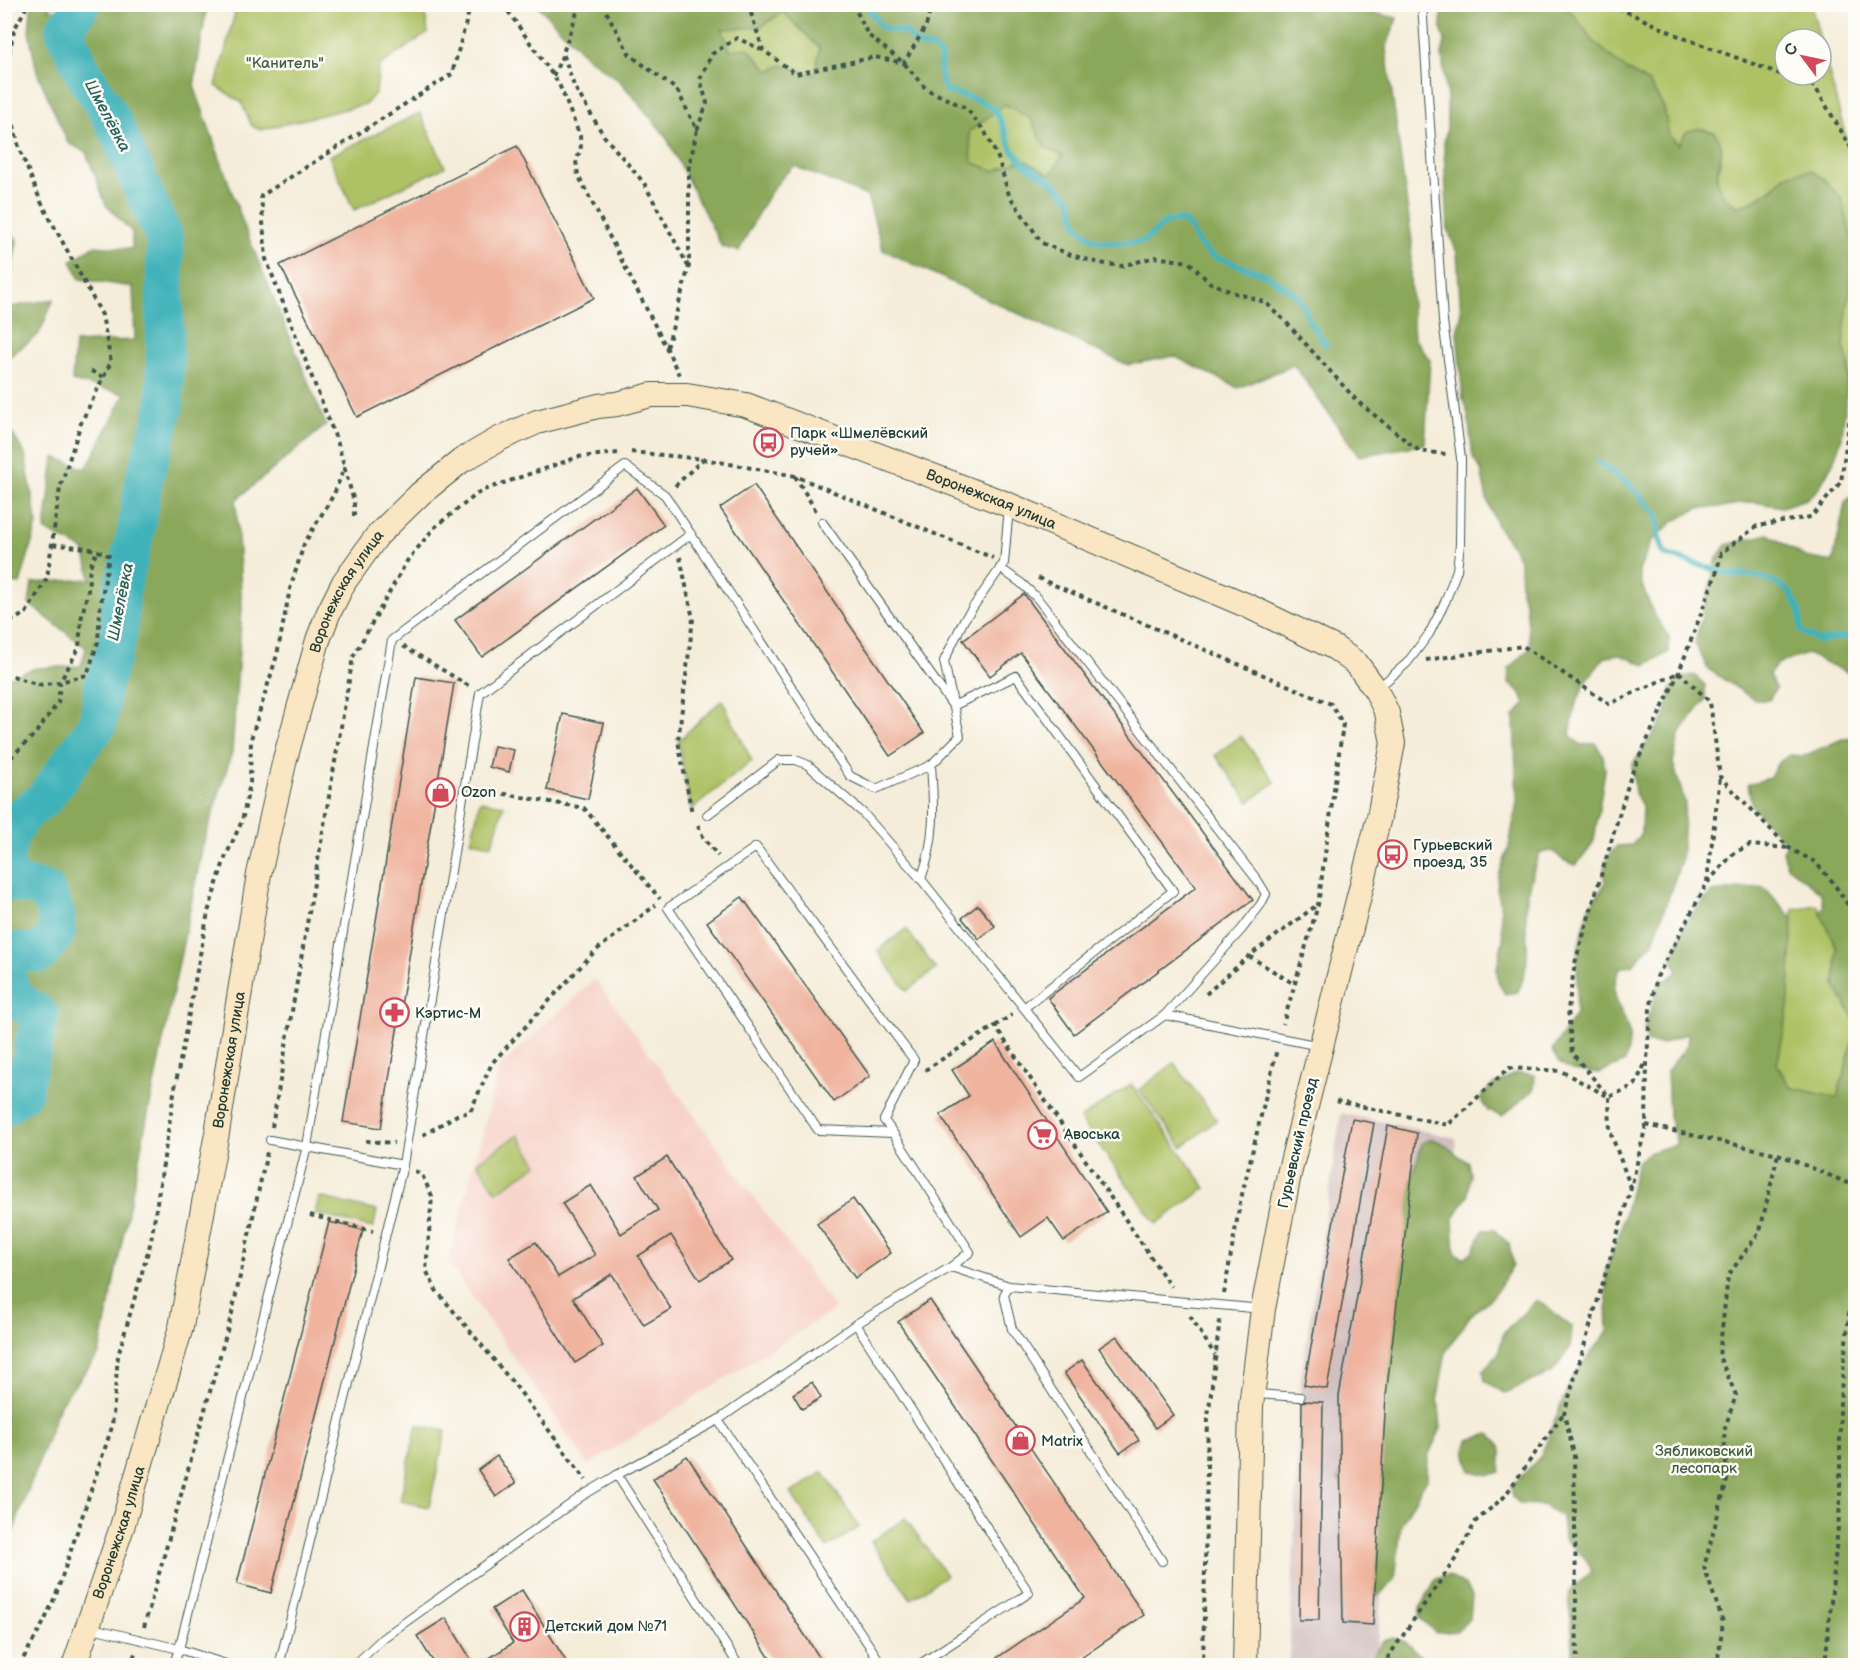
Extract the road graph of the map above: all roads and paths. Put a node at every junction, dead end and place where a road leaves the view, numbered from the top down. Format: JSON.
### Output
{"nodes":[{"id":1,"x":28,"y":4,"type":"edge"},
{"id":2,"x":471,"y":4,"type":"edge"},
{"id":3,"x":503,"y":4,"type":"edge"},
{"id":4,"x":580,"y":4,"type":"edge"},
{"id":5,"x":602,"y":4,"type":"edge"},
{"id":6,"x":748,"y":4,"type":"edge"},
{"id":7,"x":853,"y":4,"type":"edge"},
{"id":8,"x":932,"y":4,"type":"edge"},
{"id":9,"x":1422,"y":4,"type":"edge"},
{"id":10,"x":1610,"y":4,"type":"edge"},
{"id":11,"x":762,"y":50,"type":"junction"},
{"id":12,"x":564,"y":54,"type":"junction"},
{"id":13,"x":904,"y":63,"type":"junction"},
{"id":14,"x":553,"y":76,"type":"junction"},
{"id":15,"x":4,"y":80,"type":"edge"},
{"id":16,"x":698,"y":130,"type":"junction"},
{"id":17,"x":17,"y":139,"type":"junction"},
{"id":18,"x":9,"y":142,"type":"dead end"},
{"id":19,"x":1856,"y":156,"type":"edge"},
{"id":20,"x":689,"y":266,"type":"junction"},
{"id":21,"x":667,"y":349,"type":"junction"},
{"id":22,"x":91,"y":371,"type":"dead end"},
{"id":23,"x":1856,"y":373,"type":"edge"},
{"id":24,"x":679,"y":376,"type":"dead end"},
{"id":25,"x":103,"y":377,"type":"junction"},
{"id":26,"x":1446,"y":454,"type":"dead end"},
{"id":27,"x":703,"y":459,"type":"junction"},
{"id":28,"x":345,"y":466,"type":"junction"},
{"id":29,"x":795,"y":476,"type":"junction"},
{"id":30,"x":665,"y":495,"type":"junction"},
{"id":31,"x":1009,"y":505,"type":"junction"},
{"id":32,"x":354,"y":516,"type":"dead end"},
{"id":33,"x":822,"y":522,"type":"joint"},
{"id":34,"x":691,"y":534,"type":"junction"},
{"id":35,"x":51,"y":544,"type":"junction"},
{"id":36,"x":678,"y":544,"type":"junction"},
{"id":37,"x":96,"y":549,"type":"junction"},
{"id":38,"x":1002,"y":565,"type":"junction"},
{"id":39,"x":1036,"y":577,"type":"dead end"},
{"id":40,"x":4,"y":625,"type":"edge"},
{"id":41,"x":392,"y":640,"type":"junction"},
{"id":42,"x":1335,"y":648,"type":"joint"},
{"id":43,"x":1407,"y":663,"type":"junction"},
{"id":44,"x":1679,"y":672,"type":"junction"},
{"id":45,"x":4,"y":673,"type":"edge"},
{"id":46,"x":60,"y":682,"type":"junction"},
{"id":47,"x":1376,"y":690,"type":"junction"},
{"id":48,"x":480,"y":693,"type":"junction"},
{"id":49,"x":953,"y":706,"type":"junction"},
{"id":50,"x":4,"y":764,"type":"edge"},
{"id":51,"x":931,"y":765,"type":"junction"},
{"id":52,"x":1720,"y":777,"type":"junction"},
{"id":53,"x":465,"y":787,"type":"junction"},
{"id":54,"x":707,"y":815,"type":"dead end"},
{"id":55,"x":1789,"y":848,"type":"junction"},
{"id":56,"x":727,"y":867,"type":"junction"},
{"id":57,"x":921,"y":879,"type":"junction"},
{"id":58,"x":1707,"y":883,"type":"junction"},
{"id":59,"x":1317,"y":905,"type":"junction"},
{"id":60,"x":1856,"y":917,"type":"edge"},
{"id":61,"x":1249,"y":956,"type":"junction"},
{"id":62,"x":1294,"y":984,"type":"junction"},
{"id":63,"x":1205,"y":994,"type":"dead end"},
{"id":64,"x":1024,"y":1008,"type":"junction"},
{"id":65,"x":1165,"y":1015,"type":"junction"},
{"id":66,"x":995,"y":1026,"type":"junction"},
{"id":67,"x":1280,"y":1037,"type":"junction"},
{"id":68,"x":1320,"y":1046,"type":"junction"},
{"id":69,"x":1647,"y":1061,"type":"junction"},
{"id":70,"x":901,"y":1085,"type":"junction"},
{"id":71,"x":1609,"y":1097,"type":"junction"},
{"id":72,"x":1336,"y":1101,"type":"dead end"},
{"id":73,"x":457,"y":1115,"type":"dead end"},
{"id":74,"x":1646,"y":1125,"type":"junction"},
{"id":75,"x":893,"y":1133,"type":"junction"},
{"id":76,"x":270,"y":1140,"type":"junction"},
{"id":77,"x":307,"y":1146,"type":"junction"},
{"id":78,"x":1778,"y":1154,"type":"junction"},
{"id":79,"x":404,"y":1165,"type":"junction"},
{"id":80,"x":1856,"y":1182,"type":"edge"},
{"id":81,"x":1631,"y":1188,"type":"junction"},
{"id":82,"x":310,"y":1215,"type":"dead end"},
{"id":83,"x":386,"y":1234,"type":"junction"},
{"id":84,"x":951,"y":1267,"type":"junction"},
{"id":85,"x":1856,"y":1283,"type":"edge"},
{"id":86,"x":1009,"y":1286,"type":"junction"},
{"id":87,"x":1181,"y":1302,"type":"junction"},
{"id":88,"x":1222,"y":1306,"type":"junction"},
{"id":89,"x":1263,"y":1309,"type":"junction"},
{"id":90,"x":855,"y":1324,"type":"junction"},
{"id":91,"x":1216,"y":1355,"type":"junction"},
{"id":92,"x":1252,"y":1394,"type":"junction"},
{"id":93,"x":1300,"y":1397,"type":"dead end"},
{"id":94,"x":1564,"y":1414,"type":"junction"},
{"id":95,"x":718,"y":1420,"type":"junction"},
{"id":96,"x":617,"y":1475,"type":"junction"},
{"id":97,"x":593,"y":1489,"type":"junction"},
{"id":98,"x":1162,"y":1561,"type":"dead end"},
{"id":99,"x":88,"y":1627,"type":"junction"},
{"id":100,"x":140,"y":1640,"type":"junction"},
{"id":101,"x":179,"y":1649,"type":"junction"},
{"id":102,"x":1384,"y":1663,"type":"edge"},
{"id":103,"x":19,"y":1665,"type":"edge"},
{"id":104,"x":74,"y":1665,"type":"edge"},
{"id":105,"x":130,"y":1665,"type":"edge"},
{"id":106,"x":172,"y":1665,"type":"edge"},
{"id":107,"x":232,"y":1665,"type":"edge"},
{"id":108,"x":279,"y":1665,"type":"edge"},
{"id":109,"x":358,"y":1665,"type":"edge"},
{"id":110,"x":739,"y":1665,"type":"edge"},
{"id":111,"x":882,"y":1665,"type":"edge"},
{"id":112,"x":917,"y":1665,"type":"edge"},
{"id":113,"x":1203,"y":1665,"type":"edge"},
{"id":114,"x":1245,"y":1665,"type":"edge"},
{"id":115,"x":1405,"y":1665,"type":"edge"},
{"id":116,"x":1577,"y":1665,"type":"edge"},
{"id":117,"x":1717,"y":1665,"type":"edge"},
{"id":118,"x":1825,"y":1665,"type":"edge"}],
"edges":[{"from":1,"to":15,"type":"path"},
{"from":2,"to":28,"type":"path"},
{"from":3,"to":14,"type":"path"},
{"from":4,"to":12,"type":"path"},
{"from":5,"to":16,"type":"path"},
{"from":6,"to":11,"type":"path"},
{"from":7,"to":13,"type":"path"},
{"from":8,"to":13,"type":"path"},
{"from":9,"to":43,"type":"lane"},
{"from":10,"to":19,"type":"path"},
{"from":11,"to":13,"type":"path"},
{"from":11,"to":16,"type":"path"},
{"from":12,"to":14,"type":"path"},
{"from":12,"to":20,"type":"path"},
{"from":13,"to":26,"type":"path"},
{"from":14,"to":21,"type":"path"},
{"from":15,"to":17,"type":"path"},
{"from":16,"to":20,"type":"path"},
{"from":17,"to":18,"type":"path"},
{"from":17,"to":25,"type":"path"},
{"from":20,"to":21,"type":"path"},
{"from":21,"to":24,"type":"path"},
{"from":22,"to":25,"type":"path"},
{"from":23,"to":44,"type":"path"},
{"from":25,"to":35,"type":"path"},
{"from":27,"to":29,"type":"path"},
{"from":27,"to":30,"type":"path"},
{"from":27,"to":76,"type":"path"},
{"from":28,"to":32,"type":"path"},
{"from":28,"to":103,"type":"path"},
{"from":29,"to":33,"type":"path"},
{"from":29,"to":38,"type":"path"},
{"from":30,"to":34,"type":"lane"},
{"from":30,"to":41,"type":"lane"},
{"from":31,"to":38,"type":"lane"},
{"from":31,"to":42,"type":"street","name":"Воронежская улица"},
{"from":31,"to":99,"type":"street","name":"Воронежская улица"},
{"from":33,"to":49,"type":"lane"},
{"from":34,"to":36,"type":"lane"},
{"from":34,"to":51,"type":"lane"},
{"from":35,"to":37,"type":"path"},
{"from":35,"to":40,"type":"path"},
{"from":36,"to":48,"type":"lane"},
{"from":36,"to":56,"type":"path"},
{"from":37,"to":46,"type":"path"},
{"from":37,"to":46,"type":"path"},
{"from":38,"to":49,"type":"lane"},
{"from":38,"to":65,"type":"lane"},
{"from":39,"to":59,"type":"path"},
{"from":41,"to":48,"type":"path"},
{"from":41,"to":77,"type":"lane"},
{"from":42,"to":47,"type":"street","name":"Гурьевский проезд"},
{"from":43,"to":44,"type":"path"},
{"from":43,"to":47,"type":"lane"},
{"from":44,"to":52,"type":"path"},
{"from":44,"to":71,"type":"path"},
{"from":45,"to":46,"type":"path"},
{"from":46,"to":50,"type":"path"},
{"from":47,"to":68,"type":"street","name":"Гурьевский проезд"},
{"from":48,"to":53,"type":"lane"},
{"from":49,"to":51,"type":"lane"},
{"from":49,"to":64,"type":"lane"},
{"from":51,"to":57,"type":"lane"},
{"from":52,"to":55,"type":"path"},
{"from":52,"to":58,"type":"path"},
{"from":53,"to":73,"type":"path"},
{"from":53,"to":79,"type":"lane"},
{"from":54,"to":57,"type":"lane"},
{"from":55,"to":58,"type":"path"},
{"from":55,"to":60,"type":"path"},
{"from":56,"to":70,"type":"lane"},
{"from":56,"to":75,"type":"lane"},
{"from":57,"to":64,"type":"lane"},
{"from":58,"to":69,"type":"path"},
{"from":59,"to":61,"type":"path"},
{"from":59,"to":62,"type":"path"},
{"from":61,"to":62,"type":"path"},
{"from":61,"to":63,"type":"path"},
{"from":62,"to":67,"type":"path"},
{"from":64,"to":65,"type":"lane"},
{"from":64,"to":66,"type":"path"},
{"from":65,"to":67,"type":"lane"},
{"from":66,"to":70,"type":"path"},
{"from":66,"to":87,"type":"path"},
{"from":67,"to":68,"type":"lane"},
{"from":67,"to":88,"type":"path"},
{"from":68,"to":89,"type":"street","name":"Гурьевский проезд"},
{"from":69,"to":71,"type":"path"},
{"from":69,"to":74,"type":"path"},
{"from":70,"to":75,"type":"lane"},
{"from":71,"to":72,"type":"path"},
{"from":71,"to":81,"type":"path"},
{"from":74,"to":78,"type":"path"},
{"from":74,"to":81,"type":"path"},
{"from":75,"to":84,"type":"lane"},
{"from":76,"to":77,"type":"lane"},
{"from":76,"to":100,"type":"path"},
{"from":77,"to":79,"type":"lane"},
{"from":77,"to":101,"type":"lane"},
{"from":78,"to":80,"type":"path"},
{"from":78,"to":117,"type":"path"},
{"from":79,"to":83,"type":"lane"},
{"from":79,"to":97,"type":"path"},
{"from":81,"to":94,"type":"path"},
{"from":82,"to":83,"type":"path"},
{"from":83,"to":108,"type":"lane"},
{"from":84,"to":86,"type":"lane"},
{"from":84,"to":90,"type":"lane"},
{"from":85,"to":118,"type":"path"},
{"from":86,"to":87,"type":"lane"},
{"from":86,"to":98,"type":"lane"},
{"from":87,"to":88,"type":"lane"},
{"from":87,"to":91,"type":"path"},
{"from":88,"to":89,"type":"lane"},
{"from":88,"to":91,"type":"path"},
{"from":89,"to":92,"type":"street","name":"Гурьевский проезд"},
{"from":90,"to":95,"type":"lane"},
{"from":90,"to":112,"type":"lane"},
{"from":91,"to":113,"type":"path"},
{"from":92,"to":93,"type":"lane"},
{"from":92,"to":114,"type":"street","name":"Гурьевский проезд"},
{"from":94,"to":102,"type":"path"},
{"from":94,"to":116,"type":"path"},
{"from":95,"to":96,"type":"lane"},
{"from":95,"to":111,"type":"lane"},
{"from":96,"to":97,"type":"lane"},
{"from":96,"to":110,"type":"lane"},
{"from":97,"to":109,"type":"lane"},
{"from":99,"to":100,"type":"lane"},
{"from":99,"to":104,"type":"street","name":"Воронежская улица"},
{"from":100,"to":101,"type":"lane"},
{"from":100,"to":105,"type":"path"},
{"from":101,"to":106,"type":"lane"},
{"from":101,"to":107,"type":"lane"},
{"from":102,"to":115,"type":"path"}]}
